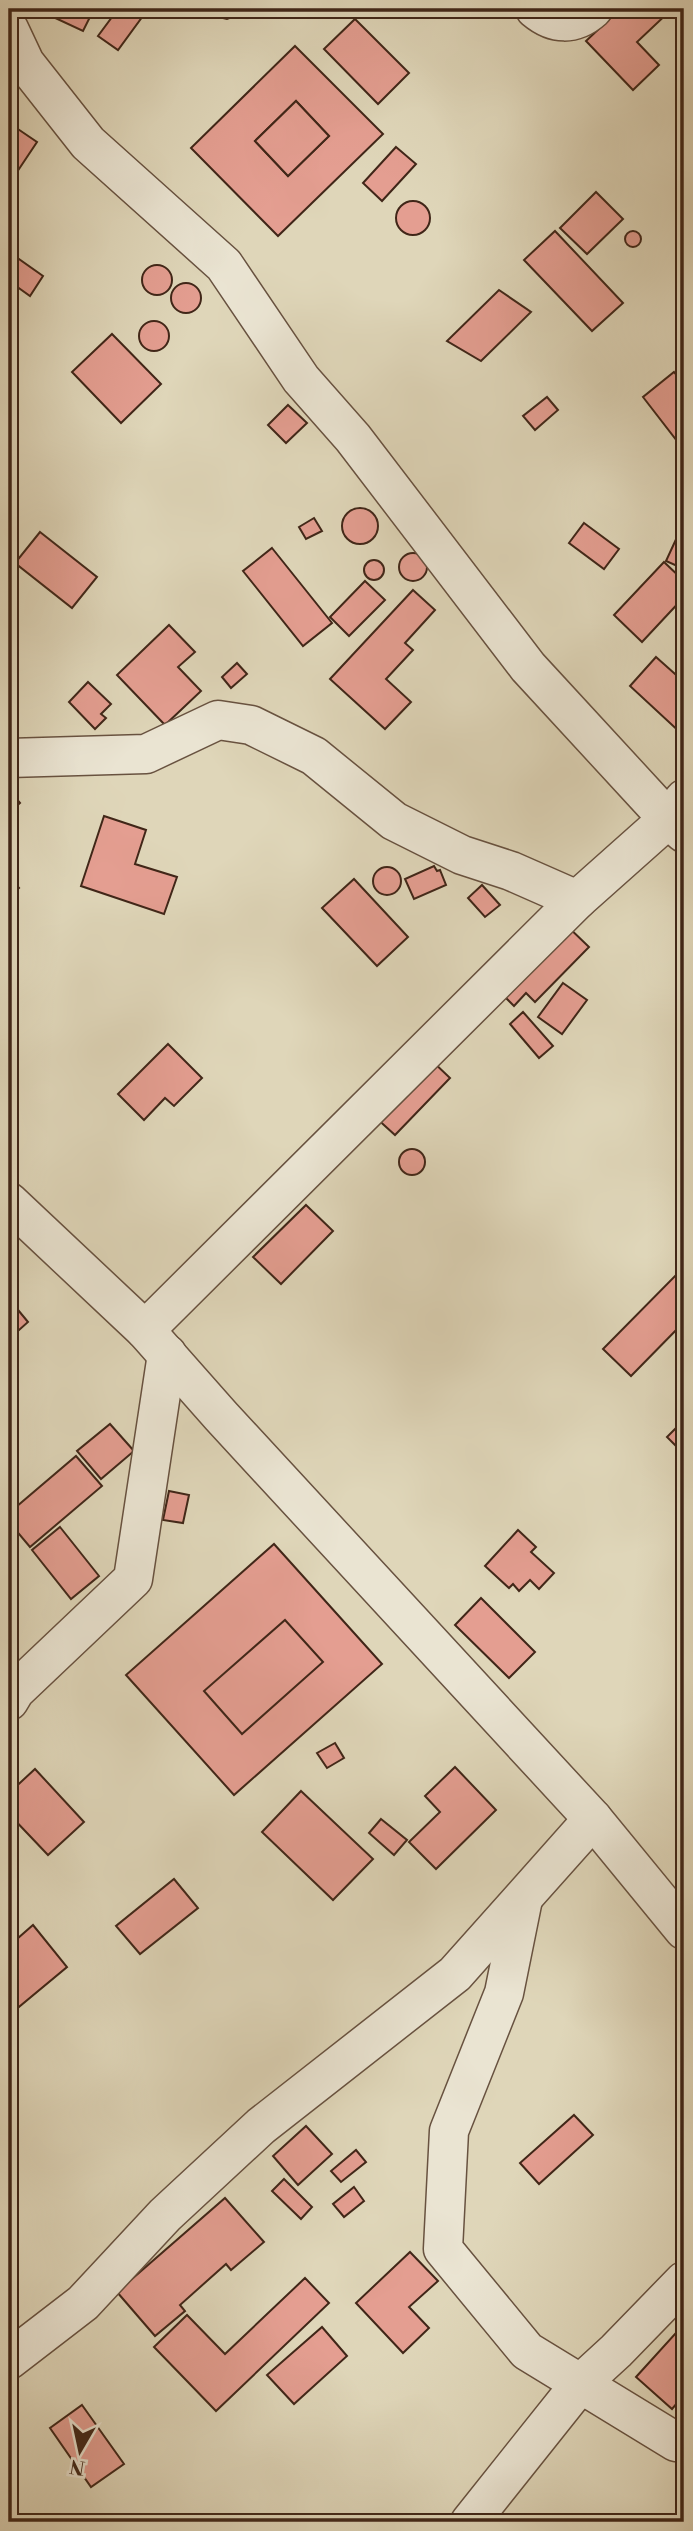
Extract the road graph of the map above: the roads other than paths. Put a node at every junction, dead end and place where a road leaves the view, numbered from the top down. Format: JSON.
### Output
{"nodes":[{"id":1,"x":535,"y":9,"type":"edge"},
{"id":2,"x":593,"y":9,"type":"edge"},
{"id":3,"x":9,"y":29,"type":"edge"},
{"id":4,"x":9,"y":758,"type":"edge"},
{"id":5,"x":679,"y":817,"type":"edge"},
{"id":6,"x":577,"y":900,"type":"junction"},
{"id":7,"x":9,"y":1202,"type":"edge"},
{"id":8,"x":156,"y":1342,"type":"junction"},
{"id":9,"x":9,"y":1701,"type":"edge"},
{"id":10,"x":593,"y":1819,"type":"junction"},
{"id":11,"x":524,"y":1896,"type":"junction"},
{"id":12,"x":684,"y":1930,"type":"edge"},
{"id":13,"x":684,"y":2281,"type":"edge"},
{"id":14,"x":9,"y":2360,"type":"edge"},
{"id":15,"x":580,"y":2384,"type":"junction"},
{"id":16,"x":676,"y":2442,"type":"dead end"},
{"id":17,"x":470,"y":2522,"type":"edge"}],
"edges":[{"from":1,"to":2,"type":"street"},
{"from":3,"to":5,"type":"street"},
{"from":4,"to":6,"type":"street"},
{"from":5,"to":6,"type":"street"},
{"from":6,"to":8,"type":"street"},
{"from":7,"to":8,"type":"street"},
{"from":8,"to":9,"type":"street"},
{"from":8,"to":10,"type":"street"},
{"from":10,"to":11,"type":"street"},
{"from":10,"to":12,"type":"street"},
{"from":11,"to":14,"type":"street"},
{"from":11,"to":15,"type":"street"},
{"from":13,"to":15,"type":"street"},
{"from":15,"to":16,"type":"street"},
{"from":15,"to":17,"type":"street"}]}
